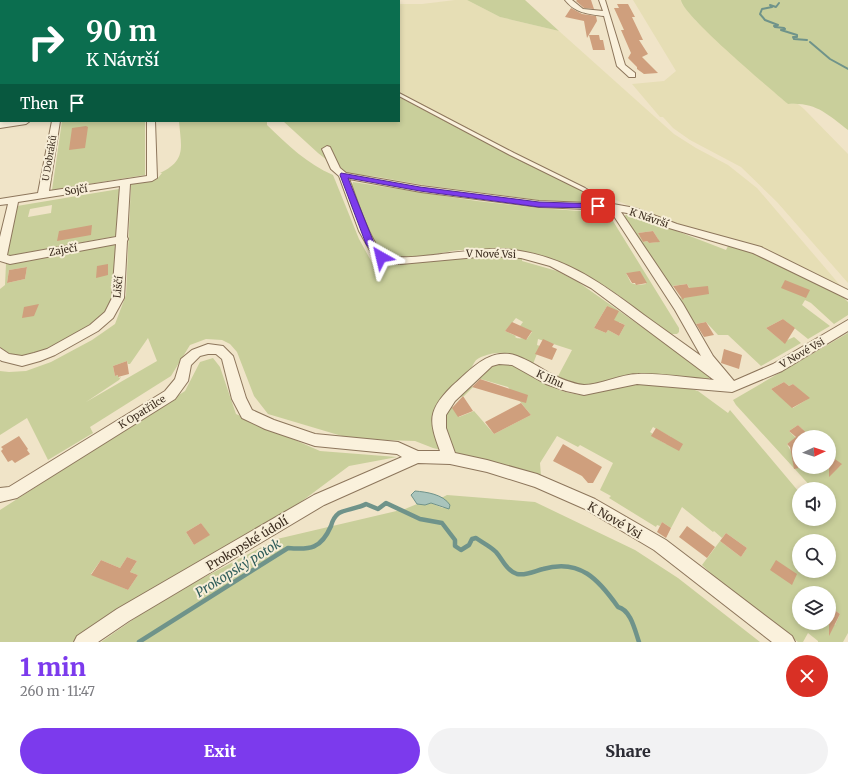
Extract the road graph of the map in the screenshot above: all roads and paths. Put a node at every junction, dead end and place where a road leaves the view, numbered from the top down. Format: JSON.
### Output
{"nodes":[{"id":1,"x":568,"y":0,"type":"edge"},
{"id":2,"x":602,"y":0,"type":"edge"},
{"id":3,"x":607,"y":14,"type":"junction"},
{"id":4,"x":632,"y":76,"type":"dead end"},
{"id":5,"x":400,"y":95,"type":"edge"},
{"id":6,"x":20,"y":122,"type":"edge"},
{"id":7,"x":56,"y":122,"type":"edge"},
{"id":8,"x":151,"y":122,"type":"edge"},
{"id":9,"x":0,"y":125,"type":"edge"},
{"id":10,"x":327,"y":149,"type":"dead end"},
{"id":11,"x":343,"y":175,"type":"junction"},
{"id":12,"x":125,"y":182,"type":"junction"},
{"id":13,"x":43,"y":195,"type":"junction"},
{"id":14,"x":14,"y":200,"type":"junction"},
{"id":15,"x":0,"y":202,"type":"edge"},
{"id":16,"x":613,"y":207,"type":"junction"},
{"id":17,"x":123,"y":239,"type":"junction"},
{"id":18,"x":848,"y":295,"type":"edge"},
{"id":19,"x":848,"y":325,"type":"edge"},
{"id":20,"x":0,"y":353,"type":"edge"},
{"id":21,"x":732,"y":387,"type":"junction"},
{"id":22,"x":417,"y":457,"type":"junction"},
{"id":23,"x":450,"y":458,"type":"junction"},
{"id":24,"x":0,"y":495,"type":"edge"},
{"id":25,"x":83,"y":642,"type":"edge"},
{"id":26,"x":786,"y":642,"type":"edge"}],
"edges":[{"from":1,"to":3,"type":"street"},
{"from":2,"to":3,"type":"street"},
{"from":3,"to":4,"type":"street"},
{"from":5,"to":16,"type":"lane"},
{"from":6,"to":9,"type":"street"},
{"from":7,"to":13,"type":"street","name":"U Dobráků"},
{"from":8,"to":12,"type":"street","name":"Sojčí"},
{"from":10,"to":11,"type":"street","name":"V Nové Vsi"},
{"from":11,"to":16,"type":"street","name":"K Návrší"},
{"from":11,"to":21,"type":"street","name":"V Nové Vsi"},
{"from":12,"to":13,"type":"street","name":"Sojčí"},
{"from":12,"to":17,"type":"street","name":"Liščí"},
{"from":13,"to":14,"type":"street","name":"Sojčí"},
{"from":14,"to":15,"type":"street","name":"Sojčí"},
{"from":14,"to":17,"type":"street","name":"Zaječí"},
{"from":16,"to":18,"type":"street","name":"K Návrší"},
{"from":16,"to":21,"type":"street"},
{"from":17,"to":20,"type":"street","name":"Liščí"},
{"from":19,"to":21,"type":"street","name":"V Nové Vsi"},
{"from":21,"to":23,"type":"street","name":"K Jihu"},
{"from":22,"to":23,"type":"street","name":"K Nové Vsi"},
{"from":22,"to":24,"type":"street","name":"K Opatřilce"},
{"from":22,"to":25,"type":"street","name":"Prokopské údolí"},
{"from":23,"to":26,"type":"street","name":"K Nové Vsi"}]}
